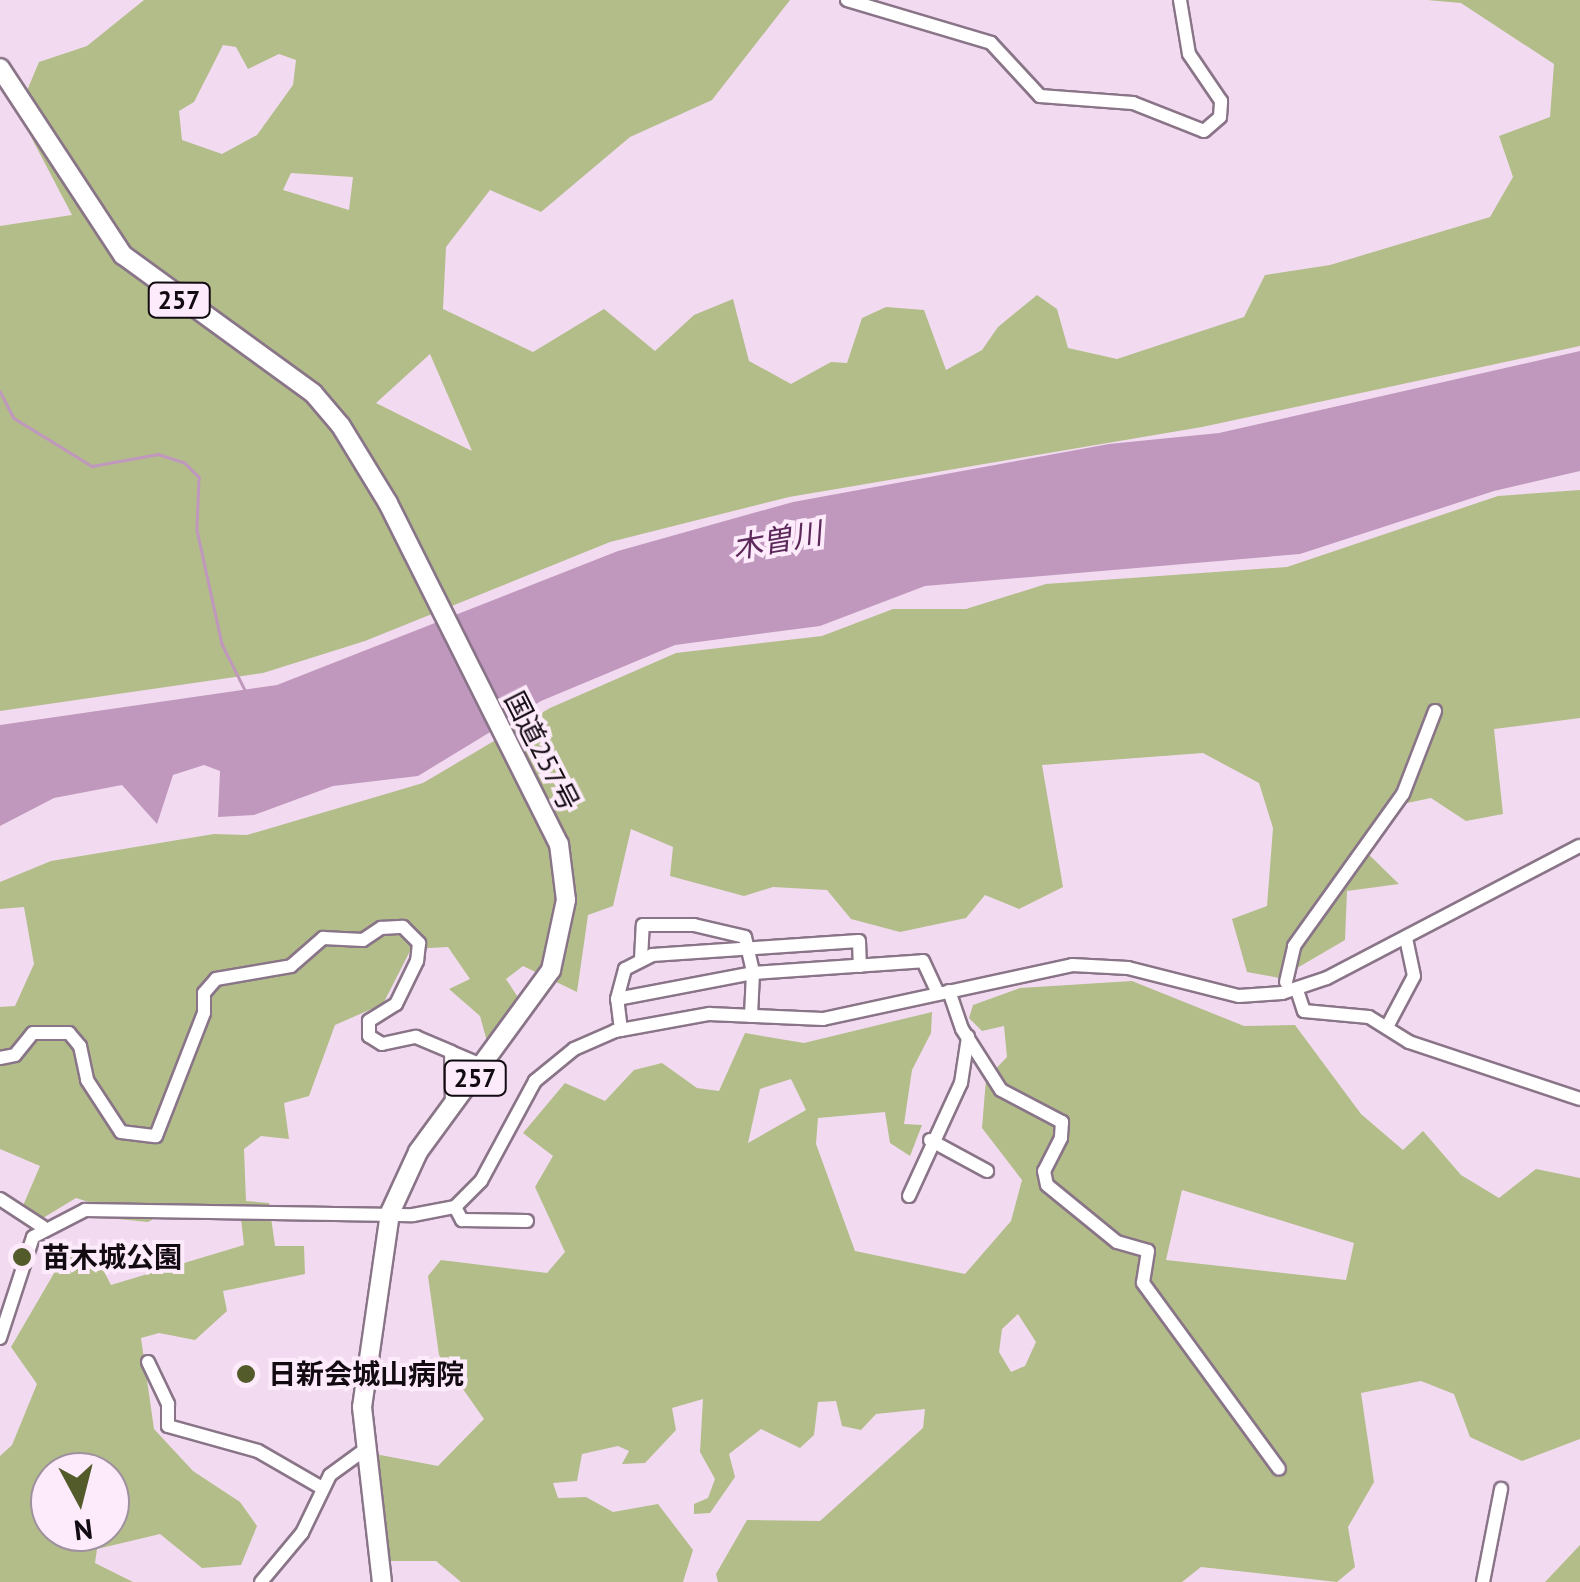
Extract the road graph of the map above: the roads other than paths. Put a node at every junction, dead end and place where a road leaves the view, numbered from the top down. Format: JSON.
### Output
{"nodes":[{"id":1,"x":847,"y":0,"type":"edge"},
{"id":2,"x":1180,"y":0,"type":"edge"},
{"id":3,"x":0,"y":68,"type":"edge"},
{"id":4,"x":1434,"y":711,"type":"dead end"},
{"id":5,"x":1580,"y":846,"type":"edge"},
{"id":6,"x":1406,"y":938,"type":"junction"},
{"id":7,"x":750,"y":949,"type":"junction"},
{"id":8,"x":641,"y":959,"type":"junction"},
{"id":9,"x":860,"y":966,"type":"junction"},
{"id":10,"x":753,"y":973,"type":"junction"},
{"id":11,"x":1291,"y":986,"type":"junction"},
{"id":12,"x":944,"y":992,"type":"junction"},
{"id":13,"x":618,"y":999,"type":"junction"},
{"id":14,"x":752,"y":1016,"type":"junction"},
{"id":15,"x":1388,"y":1025,"type":"junction"},
{"id":16,"x":620,"y":1030,"type":"junction"},
{"id":17,"x":968,"y":1037,"type":"junction"},
{"id":18,"x":451,"y":1052,"type":"junction"},
{"id":19,"x":0,"y":1058,"type":"edge"},
{"id":20,"x":484,"y":1066,"type":"junction"},
{"id":21,"x":1580,"y":1100,"type":"edge"},
{"id":22,"x":452,"y":1108,"type":"junction"},
{"id":23,"x":930,"y":1140,"type":"junction"},
{"id":24,"x":987,"y":1170,"type":"dead end"},
{"id":25,"x":909,"y":1196,"type":"dead end"},
{"id":26,"x":0,"y":1199,"type":"edge"},
{"id":27,"x":455,"y":1208,"type":"junction"},
{"id":28,"x":390,"y":1213,"type":"junction"},
{"id":29,"x":527,"y":1221,"type":"dead end"},
{"id":30,"x":43,"y":1227,"type":"junction"},
{"id":31,"x":0,"y":1338,"type":"edge"},
{"id":32,"x":148,"y":1362,"type":"dead end"},
{"id":33,"x":364,"y":1452,"type":"junction"},
{"id":34,"x":1279,"y":1469,"type":"dead end"},
{"id":35,"x":322,"y":1488,"type":"junction"},
{"id":36,"x":1501,"y":1489,"type":"dead end"},
{"id":37,"x":261,"y":1582,"type":"edge"},
{"id":38,"x":382,"y":1582,"type":"edge"},
{"id":39,"x":1483,"y":1582,"type":"edge"}],
"edges":[{"from":1,"to":2,"type":"street"},
{"from":3,"to":20,"type":"highway","name":"国道257号","number":"257"},
{"from":4,"to":11,"type":"street"},
{"from":5,"to":6,"type":"street"},
{"from":6,"to":11,"type":"street"},
{"from":6,"to":15,"type":"street"},
{"from":7,"to":8,"type":"street"},
{"from":7,"to":8,"type":"street"},
{"from":7,"to":9,"type":"street"},
{"from":7,"to":10,"type":"street"},
{"from":8,"to":13,"type":"street"},
{"from":9,"to":10,"type":"street"},
{"from":9,"to":12,"type":"street"},
{"from":10,"to":13,"type":"street"},
{"from":10,"to":14,"type":"street"},
{"from":11,"to":12,"type":"street"},
{"from":11,"to":15,"type":"street"},
{"from":12,"to":14,"type":"street"},
{"from":12,"to":17,"type":"street"},
{"from":13,"to":16,"type":"street"},
{"from":14,"to":16,"type":"street"},
{"from":15,"to":21,"type":"street"},
{"from":16,"to":27,"type":"street"},
{"from":17,"to":23,"type":"street"},
{"from":17,"to":34,"type":"street"},
{"from":18,"to":19,"type":"street"},
{"from":18,"to":20,"type":"street"},
{"from":18,"to":22,"type":"street"},
{"from":20,"to":22,"type":"highway","name":"国道257号","number":"257"},
{"from":22,"to":28,"type":"highway","name":"国道257号","number":"257"},
{"from":23,"to":24,"type":"street"},
{"from":23,"to":25,"type":"street"},
{"from":26,"to":30,"type":"street"},
{"from":27,"to":28,"type":"street"},
{"from":27,"to":29,"type":"street"},
{"from":28,"to":30,"type":"street"},
{"from":28,"to":33,"type":"highway","name":"国道257号","number":"257"},
{"from":30,"to":31,"type":"street"},
{"from":32,"to":35,"type":"street"},
{"from":33,"to":35,"type":"street"},
{"from":33,"to":38,"type":"highway","name":"国道257号","number":"257"},
{"from":35,"to":37,"type":"street"},
{"from":36,"to":39,"type":"street"}]}
